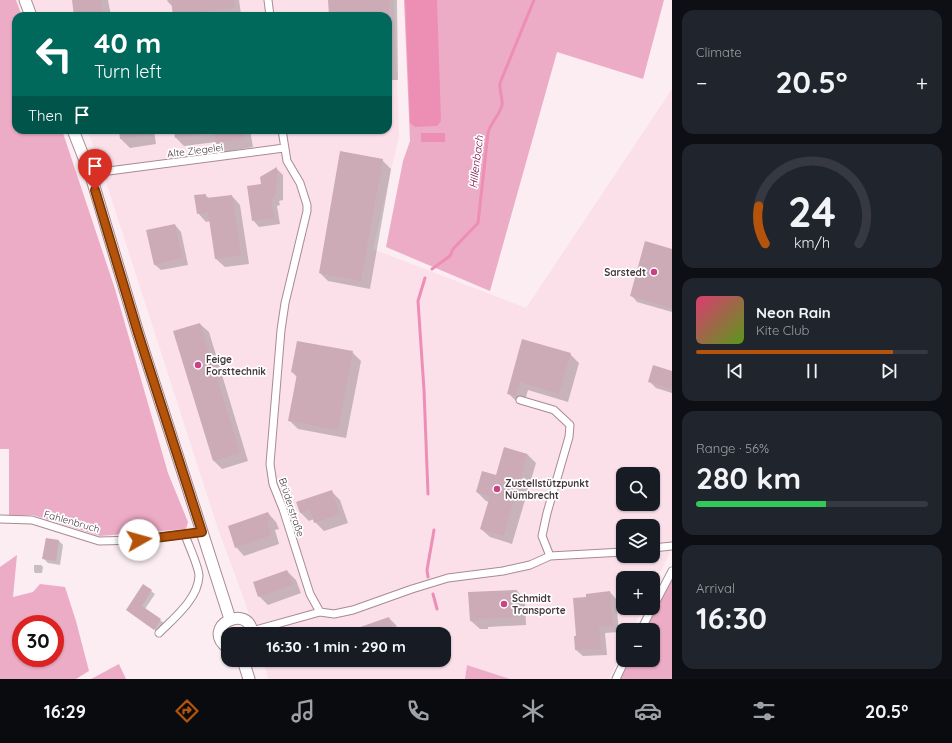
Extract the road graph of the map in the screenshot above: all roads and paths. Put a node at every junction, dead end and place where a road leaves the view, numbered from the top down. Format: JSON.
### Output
{"nodes":[{"id":1,"x":24,"y":0,"type":"edge"},
{"id":2,"x":268,"y":0,"type":"edge"},
{"id":3,"x":28,"y":12,"type":"edge"},
{"id":4,"x":270,"y":12,"type":"edge"},
{"id":5,"x":74,"y":134,"type":"edge"},
{"id":6,"x":282,"y":134,"type":"edge"},
{"id":7,"x":284,"y":148,"type":"junction"},
{"id":8,"x":90,"y":176,"type":"junction"},
{"id":9,"x":520,"y":400,"type":"dead end"},
{"id":10,"x":0,"y":519,"type":"edge"},
{"id":11,"x":202,"y":532,"type":"junction"},
{"id":12,"x":185,"y":535,"type":"junction"},
{"id":13,"x":672,"y":546,"type":"edge"},
{"id":14,"x":660,"y":547,"type":"edge"},
{"id":15,"x":616,"y":553,"type":"edge"},
{"id":16,"x":550,"y":556,"type":"junction"},
{"id":17,"x":672,"y":571,"type":"edge"},
{"id":18,"x":660,"y":594,"type":"edge"},
{"id":19,"x":320,"y":612,"type":"junction"},
{"id":20,"x":230,"y":619,"type":"junction"},
{"id":21,"x":222,"y":627,"type":"edge"},
{"id":22,"x":250,"y":627,"type":"edge"},
{"id":23,"x":269,"y":627,"type":"edge"},
{"id":24,"x":221,"y":629,"type":"edge"},
{"id":25,"x":159,"y":633,"type":"dead end"},
{"id":26,"x":221,"y":640,"type":"edge"},
{"id":27,"x":245,"y":667,"type":"edge"},
{"id":28,"x":622,"y":667,"type":"edge"},
{"id":29,"x":249,"y":679,"type":"edge"},
{"id":30,"x":616,"y":679,"type":"edge"}],
"edges":[{"from":1,"to":3,"type":"main road"},
{"from":2,"to":4,"type":"street"},
{"from":5,"to":8,"type":"main road"},
{"from":6,"to":7,"type":"street"},
{"from":7,"to":8,"type":"street","name":"Alte Ziegelei"},
{"from":7,"to":19,"type":"street","name":"Brüderstraße"},
{"from":8,"to":11,"type":"main road"},
{"from":9,"to":16,"type":"street"},
{"from":10,"to":12,"type":"street","name":"Fahlenbruch"},
{"from":11,"to":12,"type":"street","name":"Fahlenbruch"},
{"from":11,"to":20,"type":"main road"},
{"from":12,"to":25,"type":"street"},
{"from":13,"to":14,"type":"street"},
{"from":15,"to":16,"type":"street"},
{"from":16,"to":19,"type":"street"},
{"from":17,"to":18,"type":"street"},
{"from":19,"to":23,"type":"street"},
{"from":20,"to":21,"type":"main road"},
{"from":20,"to":22,"type":"main road"},
{"from":24,"to":26,"type":"main road"},
{"from":27,"to":29,"type":"main road"},
{"from":28,"to":30,"type":"street"}]}
